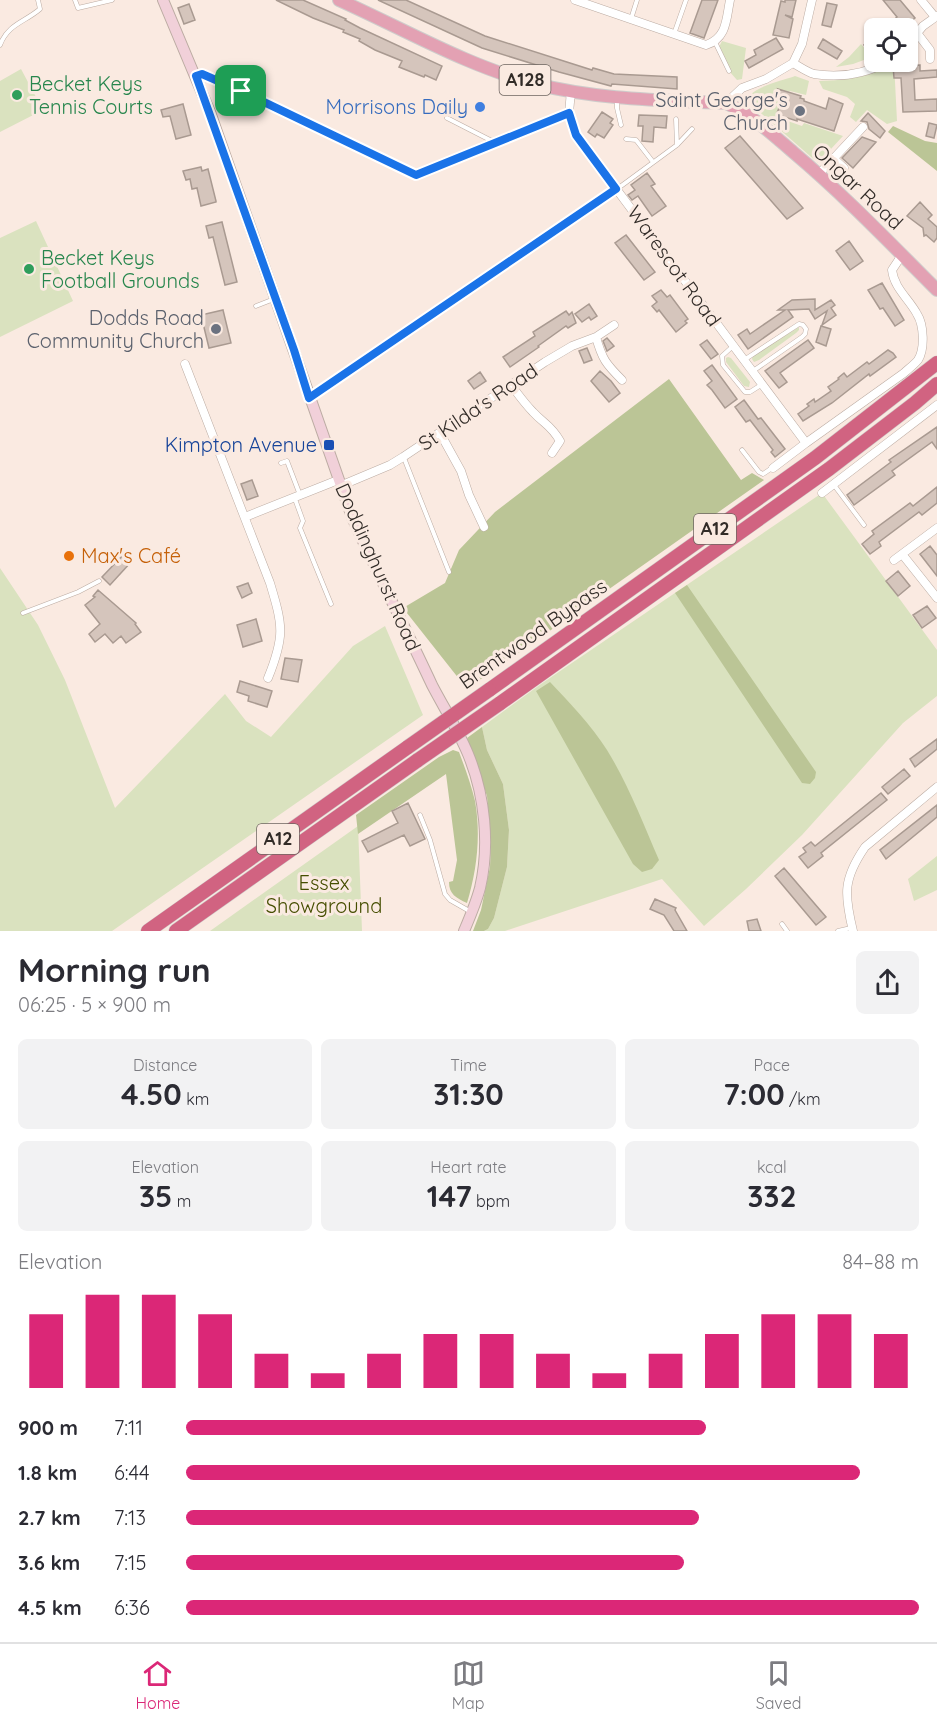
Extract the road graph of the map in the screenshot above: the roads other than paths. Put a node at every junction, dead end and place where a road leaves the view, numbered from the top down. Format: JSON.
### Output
{"nodes":[{"id":1,"x":38,"y":0,"type":"edge"},
{"id":2,"x":75,"y":0,"type":"edge"},
{"id":3,"x":112,"y":0,"type":"edge"},
{"id":4,"x":164,"y":0,"type":"edge"},
{"id":5,"x":339,"y":0,"type":"edge"},
{"id":6,"x":575,"y":0,"type":"edge"},
{"id":7,"x":637,"y":0,"type":"edge"},
{"id":8,"x":686,"y":0,"type":"edge"},
{"id":9,"x":730,"y":0,"type":"edge"},
{"id":10,"x":812,"y":0,"type":"edge"},
{"id":11,"x":921,"y":0,"type":"edge"},
{"id":12,"x":592,"y":3,"type":"edge"},
{"id":13,"x":936,"y":17,"type":"edge"},
{"id":14,"x":630,"y":20,"type":"junction"},
{"id":15,"x":918,"y":32,"type":"edge"},
{"id":16,"x":918,"y":34,"type":"edge"},
{"id":17,"x":674,"y":35,"type":"junction"},
{"id":18,"x":715,"y":42,"type":"junction"},
{"id":19,"x":0,"y":45,"type":"edge"},
{"id":20,"x":930,"y":59,"type":"dead end"},
{"id":21,"x":793,"y":63,"type":"junction"},
{"id":22,"x":729,"y":71,"type":"dead end"},
{"id":23,"x":864,"y":71,"type":"edge"},
{"id":24,"x":196,"y":76,"type":"junction"},
{"id":25,"x":571,"y":91,"type":"junction"},
{"id":26,"x":617,"y":98,"type":"junction"},
{"id":27,"x":726,"y":103,"type":"junction"},
{"id":28,"x":569,"y":113,"type":"junction"},
{"id":29,"x":447,"y":118,"type":"dead end"},
{"id":30,"x":676,"y":119,"type":"dead end"},
{"id":31,"x":621,"y":125,"type":"dead end"},
{"id":32,"x":863,"y":126,"type":"dead end"},
{"id":33,"x":692,"y":129,"type":"dead end"},
{"id":34,"x":626,"y":139,"type":"dead end"},
{"id":35,"x":494,"y":142,"type":"junction"},
{"id":36,"x":676,"y":145,"type":"junction"},
{"id":37,"x":833,"y":158,"type":"junction"},
{"id":38,"x":653,"y":162,"type":"junction"},
{"id":39,"x":844,"y":168,"type":"dead end"},
{"id":40,"x":819,"y":174,"type":"junction"},
{"id":41,"x":616,"y":189,"type":"junction"},
{"id":42,"x":902,"y":255,"type":"junction"},
{"id":43,"x":937,"y":290,"type":"edge"},
{"id":44,"x":275,"y":299,"type":"junction"},
{"id":45,"x":256,"y":306,"type":"dead end"},
{"id":46,"x":614,"y":325,"type":"dead end"},
{"id":47,"x":596,"y":337,"type":"junction"},
{"id":48,"x":733,"y":346,"type":"junction"},
{"id":49,"x":744,"y":360,"type":"junction"},
{"id":50,"x":937,"y":363,"type":"edge"},
{"id":51,"x":185,"y":364,"type":"dead end"},
{"id":52,"x":752,"y":371,"type":"junction"},
{"id":53,"x":622,"y":380,"type":"dead end"},
{"id":54,"x":761,"y":384,"type":"junction"},
{"id":55,"x":937,"y":384,"type":"edge"},
{"id":56,"x":511,"y":385,"type":"junction"},
{"id":57,"x":309,"y":398,"type":"junction"},
{"id":58,"x":937,"y":405,"type":"edge"},
{"id":59,"x":440,"y":433,"type":"junction"},
{"id":60,"x":806,"y":443,"type":"junction"},
{"id":61,"x":742,"y":450,"type":"dead end"},
{"id":62,"x":552,"y":453,"type":"dead end"},
{"id":63,"x":404,"y":457,"type":"junction"},
{"id":64,"x":281,"y":463,"type":"dead end"},
{"id":65,"x":773,"y":468,"type":"joint"},
{"id":66,"x":339,"y":483,"type":"junction"},
{"id":67,"x":834,"y":484,"type":"junction"},
{"id":68,"x":822,"y":493,"type":"dead end"},
{"id":69,"x":297,"y":497,"type":"junction"},
{"id":70,"x":245,"y":517,"type":"junction"},
{"id":71,"x":864,"y":525,"type":"dead end"},
{"id":72,"x":484,"y":527,"type":"dead end"},
{"id":73,"x":937,"y":528,"type":"edge"},
{"id":74,"x":902,"y":554,"type":"junction"},
{"id":75,"x":894,"y":560,"type":"dead end"},
{"id":76,"x":449,"y":572,"type":"dead end"},
{"id":77,"x":99,"y":581,"type":"dead end"},
{"id":78,"x":937,"y":598,"type":"edge"},
{"id":79,"x":331,"y":604,"type":"dead end"},
{"id":80,"x":22,"y":613,"type":"dead end"},
{"id":81,"x":268,"y":678,"type":"dead end"},
{"id":82,"x":937,"y":787,"type":"edge"},
{"id":83,"x":420,"y":815,"type":"dead end"},
{"id":84,"x":472,"y":913,"type":"junction"},
{"id":85,"x":782,"y":924,"type":"dead end"},
{"id":86,"x":852,"y":929,"type":"edge"},
{"id":87,"x":148,"y":931,"type":"edge"},
{"id":88,"x":177,"y":931,"type":"edge"},
{"id":89,"x":464,"y":931,"type":"edge"},
{"id":90,"x":787,"y":931,"type":"edge"},
{"id":91,"x":838,"y":931,"type":"edge"}],
"edges":[{"from":1,"to":19,"type":"lane"},
{"from":2,"to":3,"type":"lane"},
{"from":4,"to":24,"type":"street","name":"Doddinghurst Road"},
{"from":5,"to":25,"type":"main road","name":"Ongar Road","number":"A128"},
{"from":6,"to":12,"type":"street"},
{"from":7,"to":14,"type":"lane"},
{"from":8,"to":17,"type":"lane"},
{"from":9,"to":18,"type":"street"},
{"from":10,"to":21,"type":"street"},
{"from":11,"to":13,"type":"street"},
{"from":12,"to":14,"type":"street"},
{"from":13,"to":15,"type":"street"},
{"from":14,"to":17,"type":"street"},
{"from":16,"to":20,"type":"street"},
{"from":17,"to":18,"type":"street"},
{"from":18,"to":22,"type":"lane"},
{"from":21,"to":23,"type":"street"},
{"from":21,"to":27,"type":"street"},
{"from":24,"to":35,"type":"street"},
{"from":24,"to":44,"type":"street","name":"Doddinghurst Road"},
{"from":25,"to":26,"type":"main road","name":"Ongar Road","number":"A128"},
{"from":25,"to":28,"type":"street","name":"Warescot Road"},
{"from":26,"to":27,"type":"main road","name":"Ongar Road","number":"A128"},
{"from":26,"to":31,"type":"lane"},
{"from":27,"to":40,"type":"main road","name":"Ongar Road","number":"A128"},
{"from":28,"to":35,"type":"street"},
{"from":28,"to":41,"type":"street","name":"Warescot Road"},
{"from":29,"to":35,"type":"lane"},
{"from":30,"to":36,"type":"lane"},
{"from":32,"to":37,"type":"street"},
{"from":33,"to":36,"type":"lane"},
{"from":34,"to":38,"type":"lane"},
{"from":36,"to":38,"type":"lane"},
{"from":37,"to":39,"type":"street"},
{"from":37,"to":40,"type":"street"},
{"from":38,"to":41,"type":"lane"},
{"from":40,"to":42,"type":"main road","name":"Ongar Road","number":"A128"},
{"from":41,"to":48,"type":"street","name":"Warescot Road"},
{"from":41,"to":57,"type":"street"},
{"from":42,"to":43,"type":"main road","name":"Ongar Road","number":"A128"},
{"from":42,"to":60,"type":"street"},
{"from":44,"to":45,"type":"lane"},
{"from":44,"to":57,"type":"street","name":"Doddinghurst Road"},
{"from":46,"to":47,"type":"street","name":"St Kilda's Road"},
{"from":47,"to":53,"type":"street"},
{"from":47,"to":56,"type":"street","name":"St Kilda's Road"},
{"from":48,"to":49,"type":"street","name":"Warescot Road"},
{"from":48,"to":54,"type":"lane","name":"Warescot Road"},
{"from":49,"to":52,"type":"street","name":"Warescot Road"},
{"from":49,"to":52,"type":"lane"},
{"from":50,"to":87,"type":"highway","name":"Brentwood Bypass","number":"A12","bridge":true},
{"from":51,"to":70,"type":"street"},
{"from":52,"to":54,"type":"street","name":"Warescot Road"},
{"from":54,"to":60,"type":"street","name":"Warescot Road"},
{"from":55,"to":88,"type":"highway","name":"Brentwood Bypass","number":"A12","bridge":true},
{"from":56,"to":59,"type":"street","name":"St Kilda's Road"},
{"from":56,"to":62,"type":"street"},
{"from":57,"to":66,"type":"street","name":"Doddinghurst Road"},
{"from":58,"to":67,"type":"street"},
{"from":59,"to":63,"type":"street","name":"St Kilda's Road"},
{"from":59,"to":72,"type":"street"},
{"from":60,"to":65,"type":"street"},
{"from":61,"to":65,"type":"lane"},
{"from":63,"to":66,"type":"street","name":"St Kilda's Road"},
{"from":63,"to":76,"type":"lane"},
{"from":64,"to":69,"type":"lane"},
{"from":66,"to":69,"type":"street","name":"St Kilda's Road"},
{"from":66,"to":84,"type":"street","name":"Doddinghurst Road"},
{"from":67,"to":68,"type":"street"},
{"from":67,"to":71,"type":"lane"},
{"from":69,"to":70,"type":"street","name":"St Kilda's Road"},
{"from":69,"to":79,"type":"lane"},
{"from":70,"to":81,"type":"street"},
{"from":73,"to":74,"type":"street"},
{"from":74,"to":75,"type":"street"},
{"from":74,"to":78,"type":"street"},
{"from":77,"to":80,"type":"lane"},
{"from":82,"to":86,"type":"street"},
{"from":83,"to":84,"type":"lane"},
{"from":84,"to":89,"type":"street","name":"Doddinghurst Road"},
{"from":85,"to":90,"type":"lane"},
{"from":86,"to":91,"type":"lane"}]}
